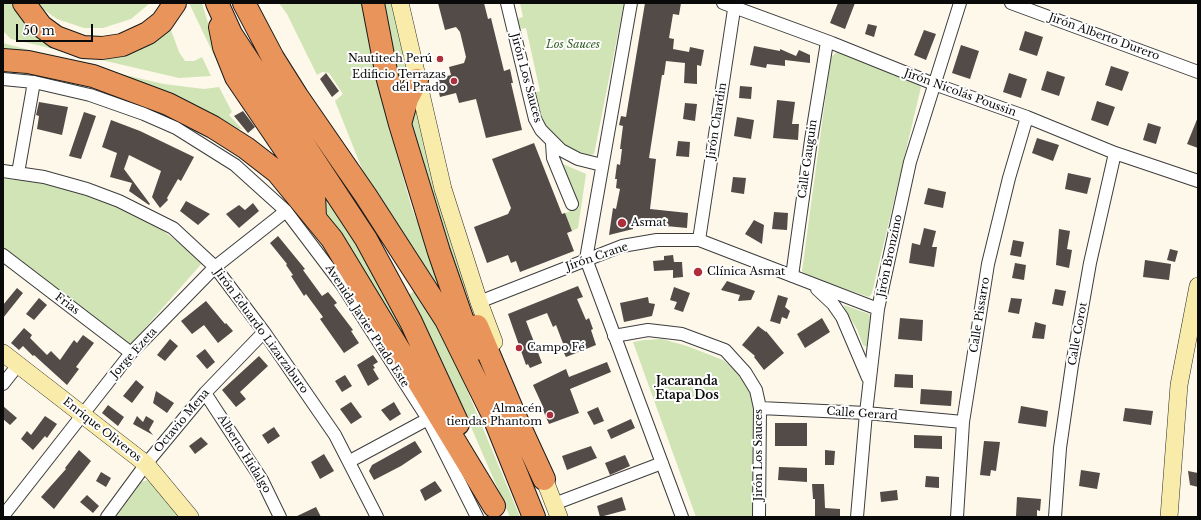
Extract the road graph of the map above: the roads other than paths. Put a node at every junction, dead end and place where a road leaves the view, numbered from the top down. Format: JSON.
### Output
{"nodes":[{"id":1,"x":24,"y":3,"type":"edge"},
{"id":2,"x":175,"y":3,"type":"edge"},
{"id":3,"x":216,"y":3,"type":"edge"},
{"id":4,"x":244,"y":3,"type":"edge"},
{"id":5,"x":373,"y":3,"type":"edge"},
{"id":6,"x":400,"y":3,"type":"edge"},
{"id":7,"x":507,"y":3,"type":"edge"},
{"id":8,"x":631,"y":3,"type":"edge"},
{"id":9,"x":960,"y":3,"type":"edge"},
{"id":10,"x":1011,"y":3,"type":"edge"},
{"id":11,"x":731,"y":4,"type":"edge"},
{"id":12,"x":827,"y":42,"type":"junction"},
{"id":13,"x":3,"y":60,"type":"edge"},
{"id":14,"x":1198,"y":72,"type":"edge"},
{"id":15,"x":3,"y":79,"type":"edge"},
{"id":16,"x":417,"y":80,"type":"junction"},
{"id":17,"x":34,"y":82,"type":"junction"},
{"id":18,"x":934,"y":84,"type":"junction"},
{"id":19,"x":1027,"y":116,"type":"junction"},
{"id":20,"x":400,"y":124,"type":"junction"},
{"id":21,"x":552,"y":144,"type":"junction"},
{"id":22,"x":1115,"y":153,"type":"junction"},
{"id":23,"x":602,"y":165,"type":"junction"},
{"id":24,"x":3,"y":171,"type":"edge"},
{"id":25,"x":18,"y":172,"type":"junction"},
{"id":26,"x":1198,"y":181,"type":"edge"},
{"id":27,"x":572,"y":204,"type":"dead end"},
{"id":28,"x":286,"y":211,"type":"junction"},
{"id":29,"x":315,"y":217,"type":"junction"},
{"id":30,"x":332,"y":239,"type":"junction"},
{"id":31,"x":699,"y":240,"type":"junction"},
{"id":32,"x":439,"y":252,"type":"junction"},
{"id":33,"x":3,"y":255,"type":"edge"},
{"id":34,"x":586,"y":259,"type":"junction"},
{"id":35,"x":215,"y":267,"type":"junction"},
{"id":36,"x":792,"y":276,"type":"junction"},
{"id":37,"x":808,"y":283,"type":"junction"},
{"id":38,"x":342,"y":285,"type":"junction"},
{"id":39,"x":1198,"y":286,"type":"edge"},
{"id":40,"x":479,"y":302,"type":"junction"},
{"id":41,"x":878,"y":309,"type":"junction"},
{"id":42,"x":264,"y":332,"type":"junction"},
{"id":43,"x":614,"y":336,"type":"junction"},
{"id":44,"x":3,"y":353,"type":"edge"},
{"id":45,"x":131,"y":353,"type":"junction"},
{"id":46,"x":18,"y":365,"type":"junction"},
{"id":47,"x":869,"y":382,"type":"junction"},
{"id":48,"x":3,"y":384,"type":"edge"},
{"id":49,"x":205,"y":392,"type":"junction"},
{"id":50,"x":760,"y":408,"type":"junction"},
{"id":51,"x":866,"y":413,"type":"junction"},
{"id":52,"x":82,"y":414,"type":"junction"},
{"id":53,"x":493,"y":415,"type":"junction"},
{"id":54,"x":428,"y":419,"type":"junction"},
{"id":55,"x":963,"y":422,"type":"junction"},
{"id":56,"x":350,"y":461,"type":"junction"},
{"id":57,"x":662,"y":463,"type":"junction"},
{"id":58,"x":146,"y":464,"type":"junction"},
{"id":59,"x":544,"y":479,"type":"junction"},
{"id":60,"x":522,"y":488,"type":"junction"},
{"id":61,"x":490,"y":513,"type":"edge"},
{"id":62,"x":550,"y":513,"type":"edge"},
{"id":63,"x":3,"y":516,"type":"edge"},
{"id":64,"x":107,"y":517,"type":"edge"},
{"id":65,"x":190,"y":517,"type":"edge"},
{"id":66,"x":280,"y":517,"type":"edge"},
{"id":67,"x":377,"y":517,"type":"edge"},
{"id":68,"x":534,"y":517,"type":"edge"},
{"id":69,"x":682,"y":517,"type":"edge"},
{"id":70,"x":759,"y":517,"type":"edge"},
{"id":71,"x":857,"y":517,"type":"edge"},
{"id":72,"x":957,"y":517,"type":"edge"},
{"id":73,"x":1054,"y":517,"type":"edge"},
{"id":74,"x":1169,"y":517,"type":"edge"}],
"edges":[{"from":1,"to":2,"type":"highway"},
{"from":3,"to":29,"type":"highway"},
{"from":3,"to":61,"type":"highway"},
{"from":4,"to":53,"type":"highway"},
{"from":5,"to":20,"type":"highway"},
{"from":6,"to":16,"type":"street"},
{"from":7,"to":21,"type":"street","name":"Jirón Los Sauces"},
{"from":8,"to":23,"type":"street"},
{"from":9,"to":18,"type":"street","name":"Jirón Bronzino"},
{"from":10,"to":14,"type":"street","name":"Jirón Alberto Durero"},
{"from":11,"to":12,"type":"street","name":"Jirón Nicolás Poussin"},
{"from":11,"to":31,"type":"street","name":"Jirón Chardin"},
{"from":12,"to":18,"type":"street","name":"Jirón Nicolás Poussin"},
{"from":12,"to":36,"type":"street","name":"Calle Gauguin"},
{"from":13,"to":29,"type":"highway"},
{"from":15,"to":17,"type":"street","name":"Avenida Javier Prado Este"},
{"from":16,"to":20,"type":"highway"},
{"from":16,"to":40,"type":"street"},
{"from":17,"to":25,"type":"street"},
{"from":17,"to":28,"type":"street","name":"Avenida Javier Prado Este"},
{"from":18,"to":19,"type":"street","name":"Jirón Nicolás Poussin"},
{"from":18,"to":41,"type":"street","name":"Jirón Bronzino"},
{"from":19,"to":22,"type":"street","name":"Jirón Nicolás Poussin"},
{"from":19,"to":55,"type":"street","name":"Calle Pissarro"},
{"from":20,"to":32,"type":"highway"},
{"from":21,"to":23,"type":"street","name":"Jirón Los Sauces"},
{"from":21,"to":27,"type":"street"},
{"from":22,"to":26,"type":"street","name":"Jirón Nicolás Poussin"},
{"from":22,"to":73,"type":"street","name":"Calle Corot"},
{"from":23,"to":34,"type":"street"},
{"from":24,"to":25,"type":"street","name":"Jirón Eduardo Lizarzaburo"},
{"from":25,"to":35,"type":"street","name":"Jirón Eduardo Lizarzaburo"},
{"from":28,"to":35,"type":"street","name":"Jorge Ezeta"},
{"from":28,"to":38,"type":"street","name":"Avenida Javier Prado Este"},
{"from":29,"to":30,"type":"highway"},
{"from":30,"to":38,"type":"highway"},
{"from":30,"to":61,"type":"highway"},
{"from":31,"to":34,"type":"street","name":"Jirón Crane"},
{"from":31,"to":36,"type":"street","name":"Jirón Crane"},
{"from":32,"to":53,"type":"highway"},
{"from":32,"to":59,"type":"highway"},
{"from":33,"to":45,"type":"street","name":"Frias"},
{"from":34,"to":40,"type":"street","name":"Jirón Crane"},
{"from":34,"to":43,"type":"street"},
{"from":35,"to":42,"type":"street","name":"Jirón Eduardo Lizarzaburo"},
{"from":35,"to":45,"type":"street","name":"Jorge Ezeta"},
{"from":36,"to":37,"type":"street","name":"Jirón Crane"},
{"from":37,"to":41,"type":"street","name":"Jirón Crane"},
{"from":37,"to":47,"type":"street","name":"Jirón Crane"},
{"from":38,"to":54,"type":"street","name":"Avenida Javier Prado Este"},
{"from":39,"to":74,"type":"street"},
{"from":40,"to":59,"type":"street"},
{"from":41,"to":47,"type":"street","name":"Jirón Bronzino"},
{"from":42,"to":49,"type":"street","name":"Octavio Mena"},
{"from":42,"to":56,"type":"street","name":"Jirón Eduardo Lizarzaburo"},
{"from":43,"to":50,"type":"street","name":"Jirón Los Sauces"},
{"from":43,"to":57,"type":"street"},
{"from":44,"to":46,"type":"street","name":"Enrique Oliveros"},
{"from":45,"to":52,"type":"street","name":"Jorge Ezeta"},
{"from":46,"to":48,"type":"street"},
{"from":46,"to":52,"type":"street","name":"Enrique Oliveros"},
{"from":47,"to":51,"type":"street","name":"Jirón Bronzino"},
{"from":49,"to":58,"type":"street","name":"Octavio Mena"},
{"from":49,"to":66,"type":"street","name":"Alberto Hidalgo"},
{"from":50,"to":51,"type":"street","name":"Calle Gerard"},
{"from":50,"to":70,"type":"street","name":"Jirón Los Sauces"},
{"from":51,"to":55,"type":"street","name":"Calle Gerard"},
{"from":51,"to":71,"type":"street","name":"Jirón Bronzino"},
{"from":52,"to":58,"type":"street","name":"Enrique Oliveros"},
{"from":52,"to":63,"type":"street","name":"Jorge Ezeta"},
{"from":53,"to":60,"type":"highway"},
{"from":54,"to":56,"type":"street"},
{"from":54,"to":61,"type":"street","name":"Avenida Javier Prado Este"},
{"from":55,"to":72,"type":"street","name":"Calle Pissarro"},
{"from":56,"to":67,"type":"street","name":"Jirón Eduardo Lizarzaburo"},
{"from":57,"to":62,"type":"street"},
{"from":57,"to":69,"type":"street"},
{"from":58,"to":64,"type":"street","name":"Octavio Mena"},
{"from":58,"to":65,"type":"street","name":"Enrique Oliveros"},
{"from":59,"to":62,"type":"street"},
{"from":60,"to":62,"type":"highway"},
{"from":60,"to":68,"type":"highway"}]}
